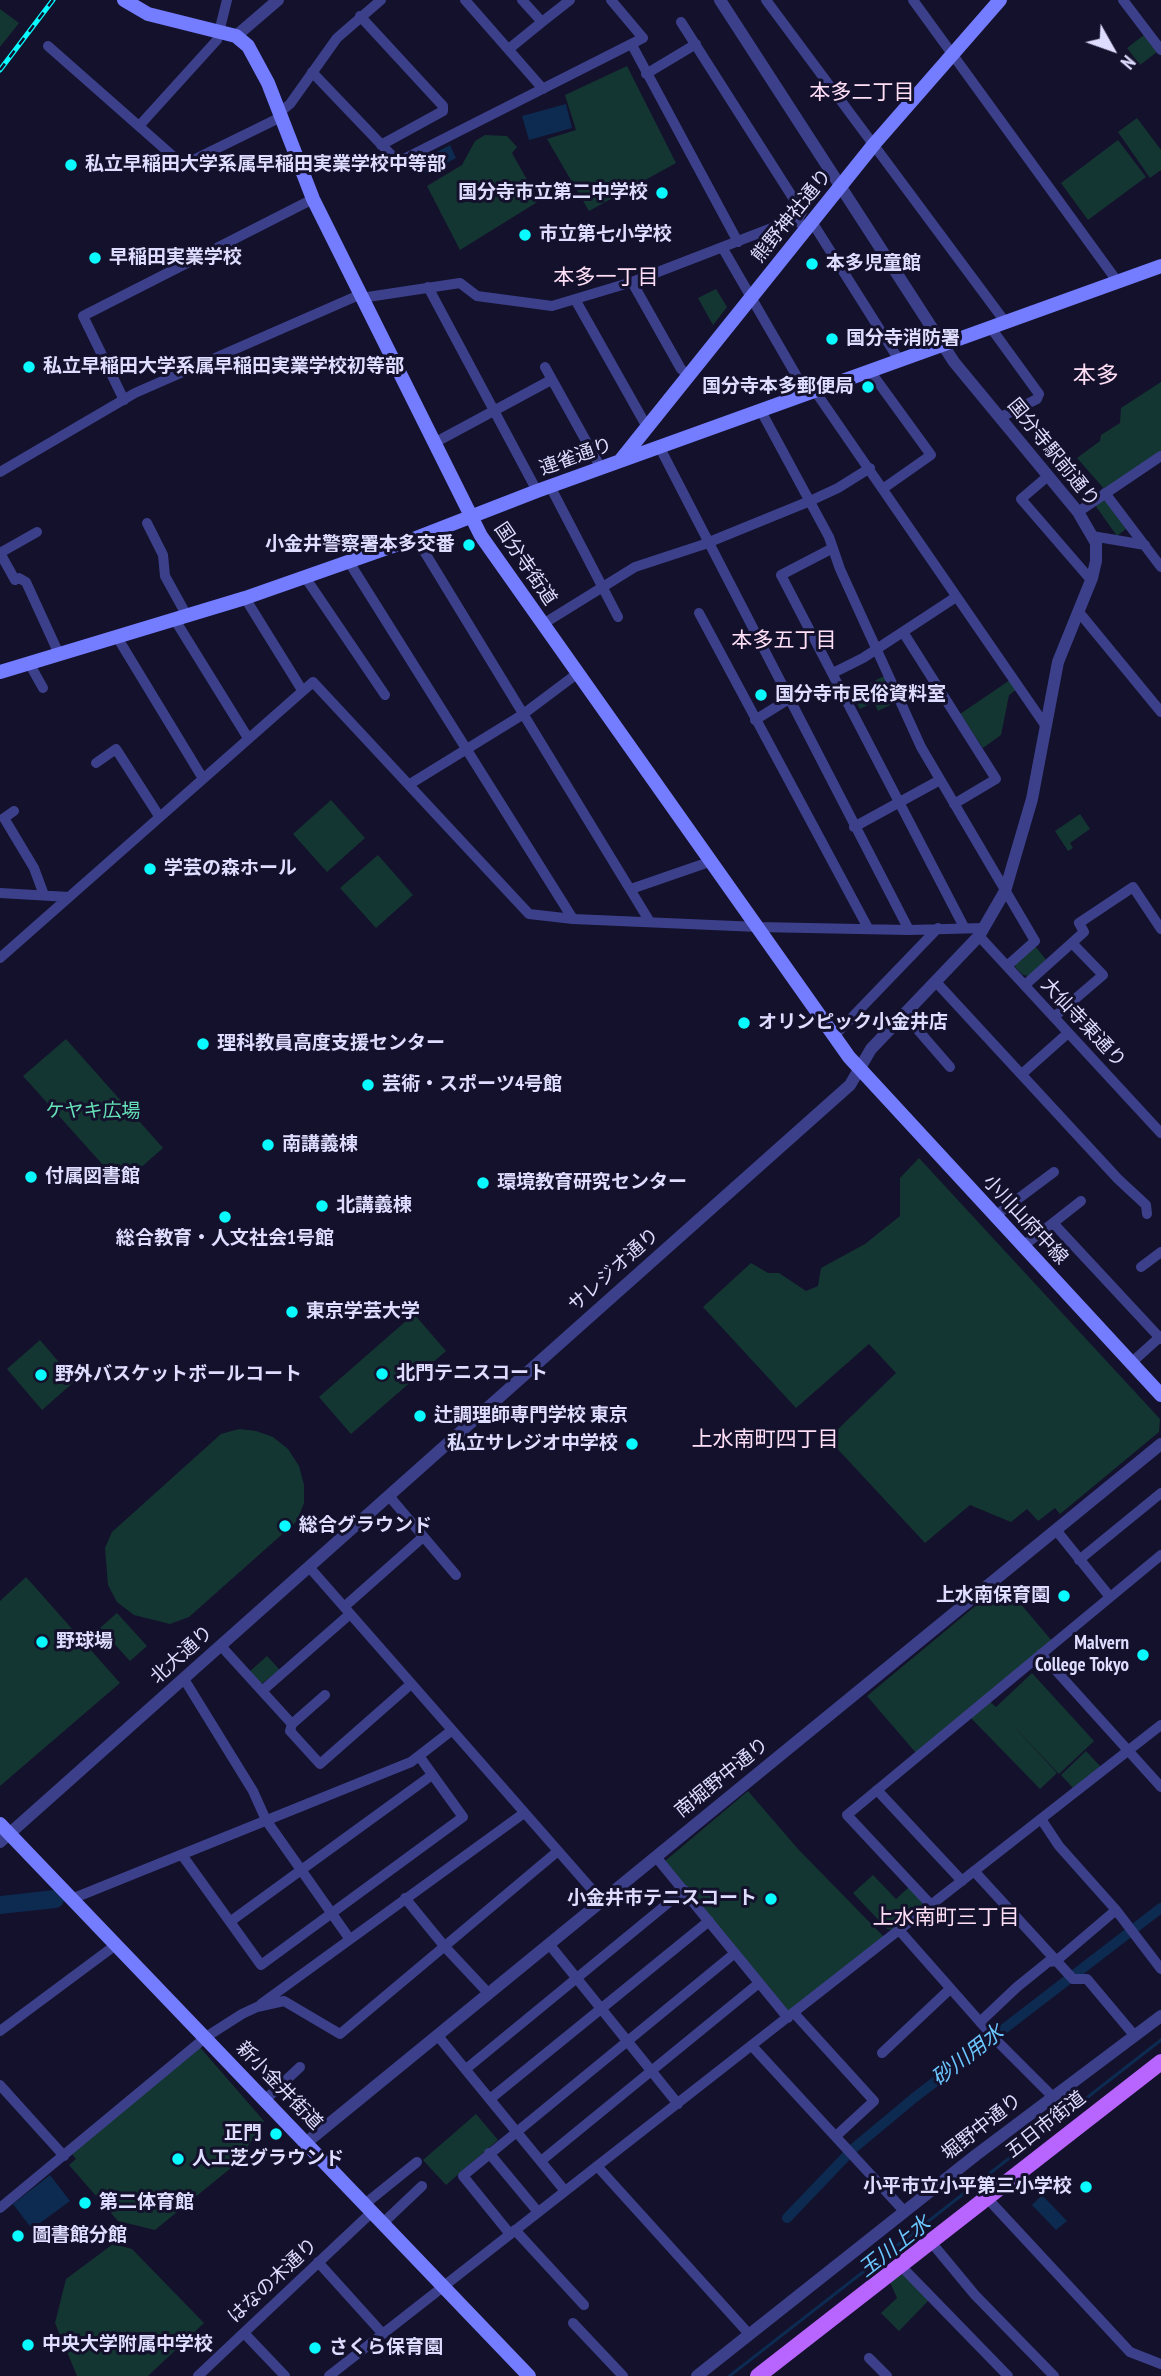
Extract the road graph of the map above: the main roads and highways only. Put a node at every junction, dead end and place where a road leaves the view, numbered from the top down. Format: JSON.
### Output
{"nodes":[{"id":1,"x":124,"y":0,"type":"edge"},
{"id":2,"x":1000,"y":0,"type":"edge"},
{"id":3,"x":1161,"y":266,"type":"edge"},
{"id":4,"x":620,"y":461,"type":"junction"},
{"id":5,"x":472,"y":517,"type":"junction"},
{"id":6,"x":0,"y":672,"type":"edge"},
{"id":7,"x":860,"y":1070,"type":"joint"},
{"id":8,"x":1161,"y":1395,"type":"edge"},
{"id":9,"x":3,"y":1833,"type":"edge"},
{"id":10,"x":1161,"y":2062,"type":"edge"},
{"id":11,"x":768,"y":2373,"type":"edge"},
{"id":12,"x":529,"y":2376,"type":"edge"}],
"edges":[{"from":1,"to":5,"type":"main road","name":"国分寺街道"},
{"from":2,"to":4,"type":"main road","name":"熊野神社通り"},
{"from":3,"to":4,"type":"main road","name":"連雀通り"},
{"from":4,"to":5,"type":"main road","name":"連雀通り"},
{"from":5,"to":6,"type":"main road","name":"連雀通り"},
{"from":5,"to":7,"type":"main road","name":"国分寺街道"},
{"from":7,"to":8,"type":"main road","name":"小川山府中線"},
{"from":9,"to":12,"type":"main road","name":"新小金井街道"},
{"from":10,"to":11,"type":"main road","name":"五日市街道"}]}
